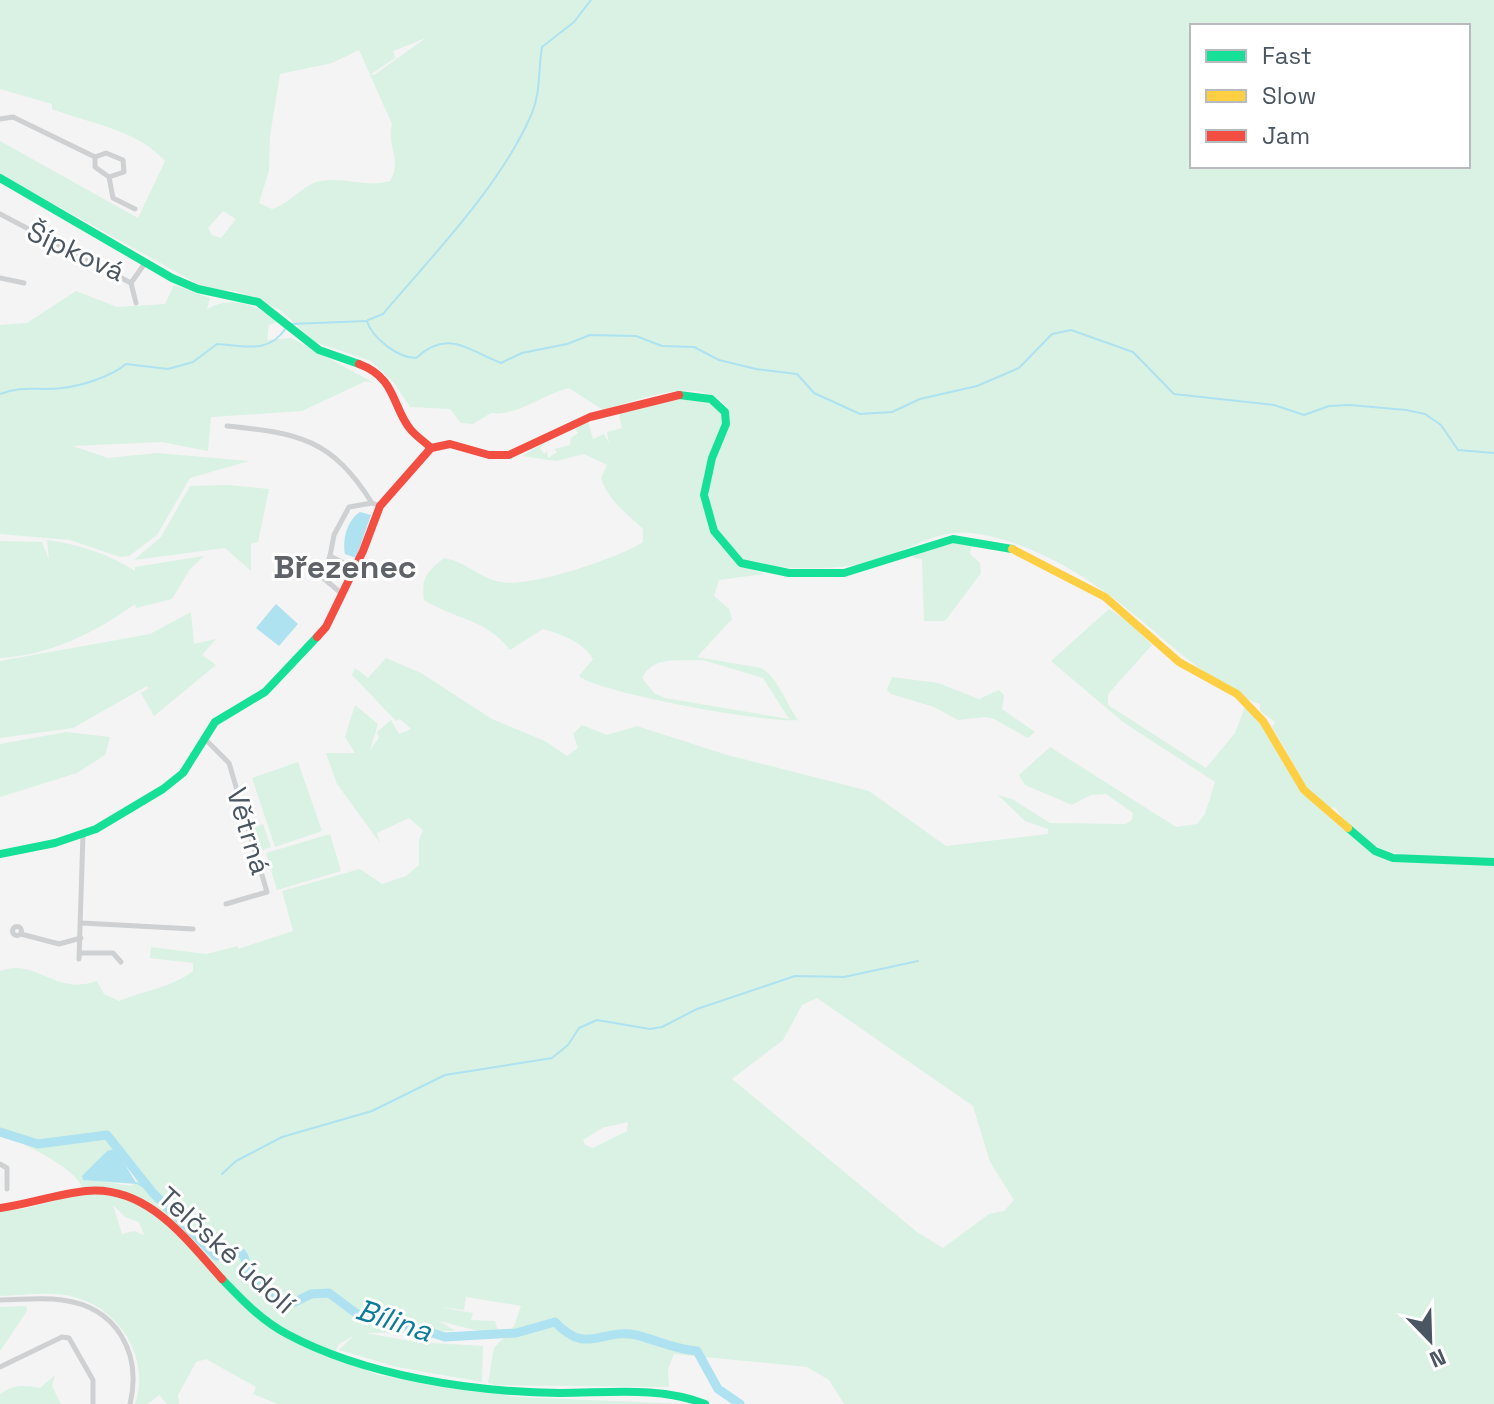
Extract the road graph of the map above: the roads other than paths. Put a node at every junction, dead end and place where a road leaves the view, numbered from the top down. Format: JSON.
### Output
{"nodes":[{"id":1,"x":0,"y":119,"type":"edge"},
{"id":2,"x":95,"y":157,"type":"junction"},
{"id":3,"x":109,"y":177,"type":"junction"},
{"id":4,"x":0,"y":178,"type":"edge"},
{"id":5,"x":135,"y":209,"type":"dead end"},
{"id":6,"x":0,"y":214,"type":"edge"},
{"id":7,"x":146,"y":262,"type":"junction"},
{"id":8,"x":0,"y":278,"type":"edge"},
{"id":9,"x":24,"y":283,"type":"dead end"},
{"id":10,"x":131,"y":283,"type":"junction"},
{"id":11,"x":136,"y":303,"type":"dead end"},
{"id":12,"x":227,"y":426,"type":"dead end"},
{"id":13,"x":431,"y":448,"type":"junction"},
{"id":14,"x":376,"y":504,"type":"junction"},
{"id":15,"x":330,"y":556,"type":"junction"},
{"id":16,"x":354,"y":568,"type":"junction"},
{"id":17,"x":341,"y":593,"type":"junction"},
{"id":18,"x":205,"y":739,"type":"junction"},
{"id":19,"x":83,"y":834,"type":"junction"},
{"id":20,"x":0,"y":854,"type":"edge"},
{"id":21,"x":1494,"y":862,"type":"edge"},
{"id":22,"x":226,"y":904,"type":"dead end"},
{"id":23,"x":82,"y":923,"type":"junction"},
{"id":24,"x":193,"y":929,"type":"dead end"},
{"id":25,"x":21,"y":934,"type":"dead end"},
{"id":26,"x":81,"y":938,"type":"junction"},
{"id":27,"x":121,"y":962,"type":"dead end"},
{"id":28,"x":0,"y":1164,"type":"edge"},
{"id":29,"x":7,"y":1189,"type":"dead end"},
{"id":30,"x":0,"y":1208,"type":"edge"},
{"id":31,"x":0,"y":1300,"type":"edge"},
{"id":32,"x":0,"y":1367,"type":"edge"},
{"id":33,"x":93,"y":1404,"type":"edge"},
{"id":34,"x":130,"y":1404,"type":"edge"},
{"id":35,"x":705,"y":1404,"type":"edge"}],
"edges":[{"from":1,"to":2,"type":"street"},
{"from":2,"to":3,"type":"street"},
{"from":2,"to":3,"type":"street"},
{"from":3,"to":5,"type":"street"},
{"from":4,"to":7,"type":"street"},
{"from":6,"to":10,"type":"street","name":"Šípková"},
{"from":7,"to":10,"type":"street","name":"Šípková"},
{"from":7,"to":13,"type":"street"},
{"from":8,"to":9,"type":"street"},
{"from":10,"to":11,"type":"street"},
{"from":12,"to":14,"type":"street"},
{"from":13,"to":14,"type":"street"},
{"from":13,"to":21,"type":"street"},
{"from":14,"to":15,"type":"street"},
{"from":14,"to":16,"type":"street"},
{"from":15,"to":16,"type":"street"},
{"from":15,"to":17,"type":"street"},
{"from":16,"to":17,"type":"street"},
{"from":17,"to":18,"type":"street"},
{"from":18,"to":19,"type":"street"},
{"from":18,"to":22,"type":"street","name":"Větrná"},
{"from":19,"to":20,"type":"street"},
{"from":19,"to":23,"type":"street"},
{"from":23,"to":24,"type":"street"},
{"from":23,"to":26,"type":"street"},
{"from":25,"to":26,"type":"street"},
{"from":26,"to":27,"type":"street"},
{"from":28,"to":29,"type":"street"},
{"from":30,"to":35,"type":"street","name":"Telčské údolí"},
{"from":31,"to":34,"type":"street"},
{"from":32,"to":33,"type":"street"}]}
